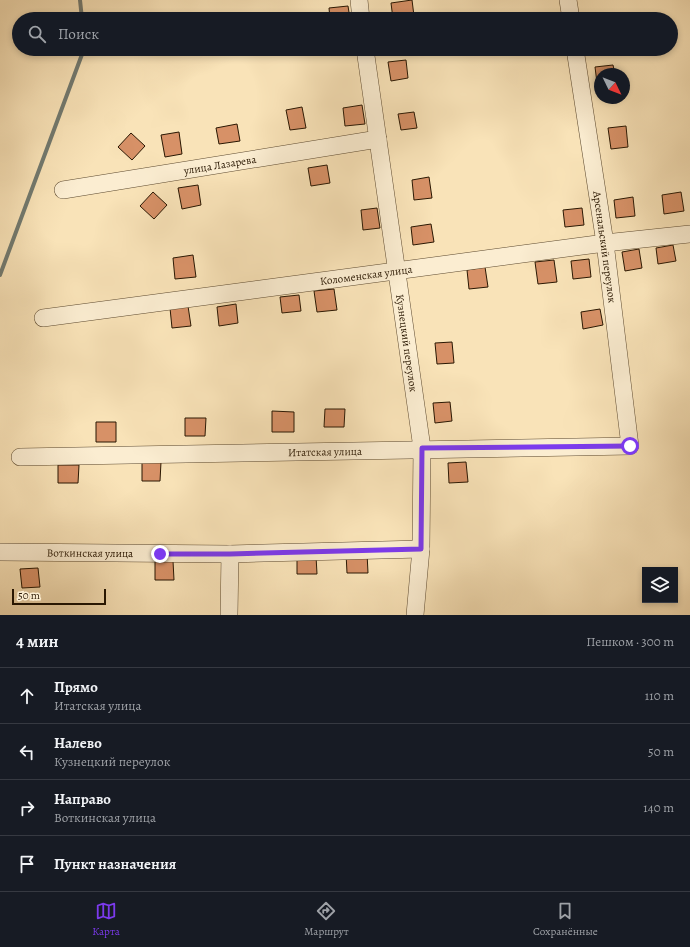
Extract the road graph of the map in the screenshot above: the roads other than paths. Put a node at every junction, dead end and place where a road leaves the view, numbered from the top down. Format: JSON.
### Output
{"nodes":[{"id":1,"x":359,"y":0,"type":"edge"},
{"id":2,"x":568,"y":0,"type":"edge"},
{"id":3,"x":360,"y":12,"type":"edge"},
{"id":4,"x":570,"y":12,"type":"edge"},
{"id":5,"x":366,"y":56,"type":"edge"},
{"id":6,"x":576,"y":56,"type":"edge"},
{"id":7,"x":378,"y":139,"type":"junction"},
{"id":8,"x":63,"y":190,"type":"dead end"},
{"id":9,"x":690,"y":234,"type":"edge"},
{"id":10,"x":605,"y":243,"type":"junction"},
{"id":11,"x":397,"y":272,"type":"junction"},
{"id":12,"x":43,"y":318,"type":"dead end"},
{"id":13,"x":630,"y":446,"type":"joint"},
{"id":14,"x":422,"y":448,"type":"junction"},
{"id":15,"x":20,"y":457,"type":"dead end"},
{"id":16,"x":421,"y":549,"type":"junction"},
{"id":17,"x":0,"y":552,"type":"edge"},
{"id":18,"x":230,"y":554,"type":"junction"},
{"id":19,"x":229,"y":615,"type":"edge"},
{"id":20,"x":415,"y":615,"type":"edge"}],
"edges":[{"from":1,"to":3,"type":"street"},
{"from":2,"to":4,"type":"street"},
{"from":5,"to":7,"type":"street","name":"Кузнецкий переулок"},
{"from":6,"to":10,"type":"street","name":"Арсенальский переулок"},
{"from":7,"to":8,"type":"street","name":"улица Лазарева"},
{"from":7,"to":11,"type":"street","name":"Кузнецкий переулок"},
{"from":9,"to":10,"type":"street","name":"Коломенская улица"},
{"from":10,"to":11,"type":"street","name":"Коломенская улица"},
{"from":10,"to":13,"type":"street","name":"Арсенальский переулок"},
{"from":11,"to":12,"type":"street","name":"Коломенская улица"},
{"from":11,"to":14,"type":"street","name":"Кузнецкий переулок"},
{"from":13,"to":14,"type":"street","name":"Итатская улица"},
{"from":14,"to":15,"type":"street","name":"Итатская улица"},
{"from":14,"to":16,"type":"street","name":"Кузнецкий переулок"},
{"from":16,"to":18,"type":"street","name":"Воткинская улица"},
{"from":16,"to":20,"type":"street","name":"Кузнецкий переулок"},
{"from":17,"to":18,"type":"street","name":"Воткинская улица"},
{"from":18,"to":19,"type":"street"}]}
